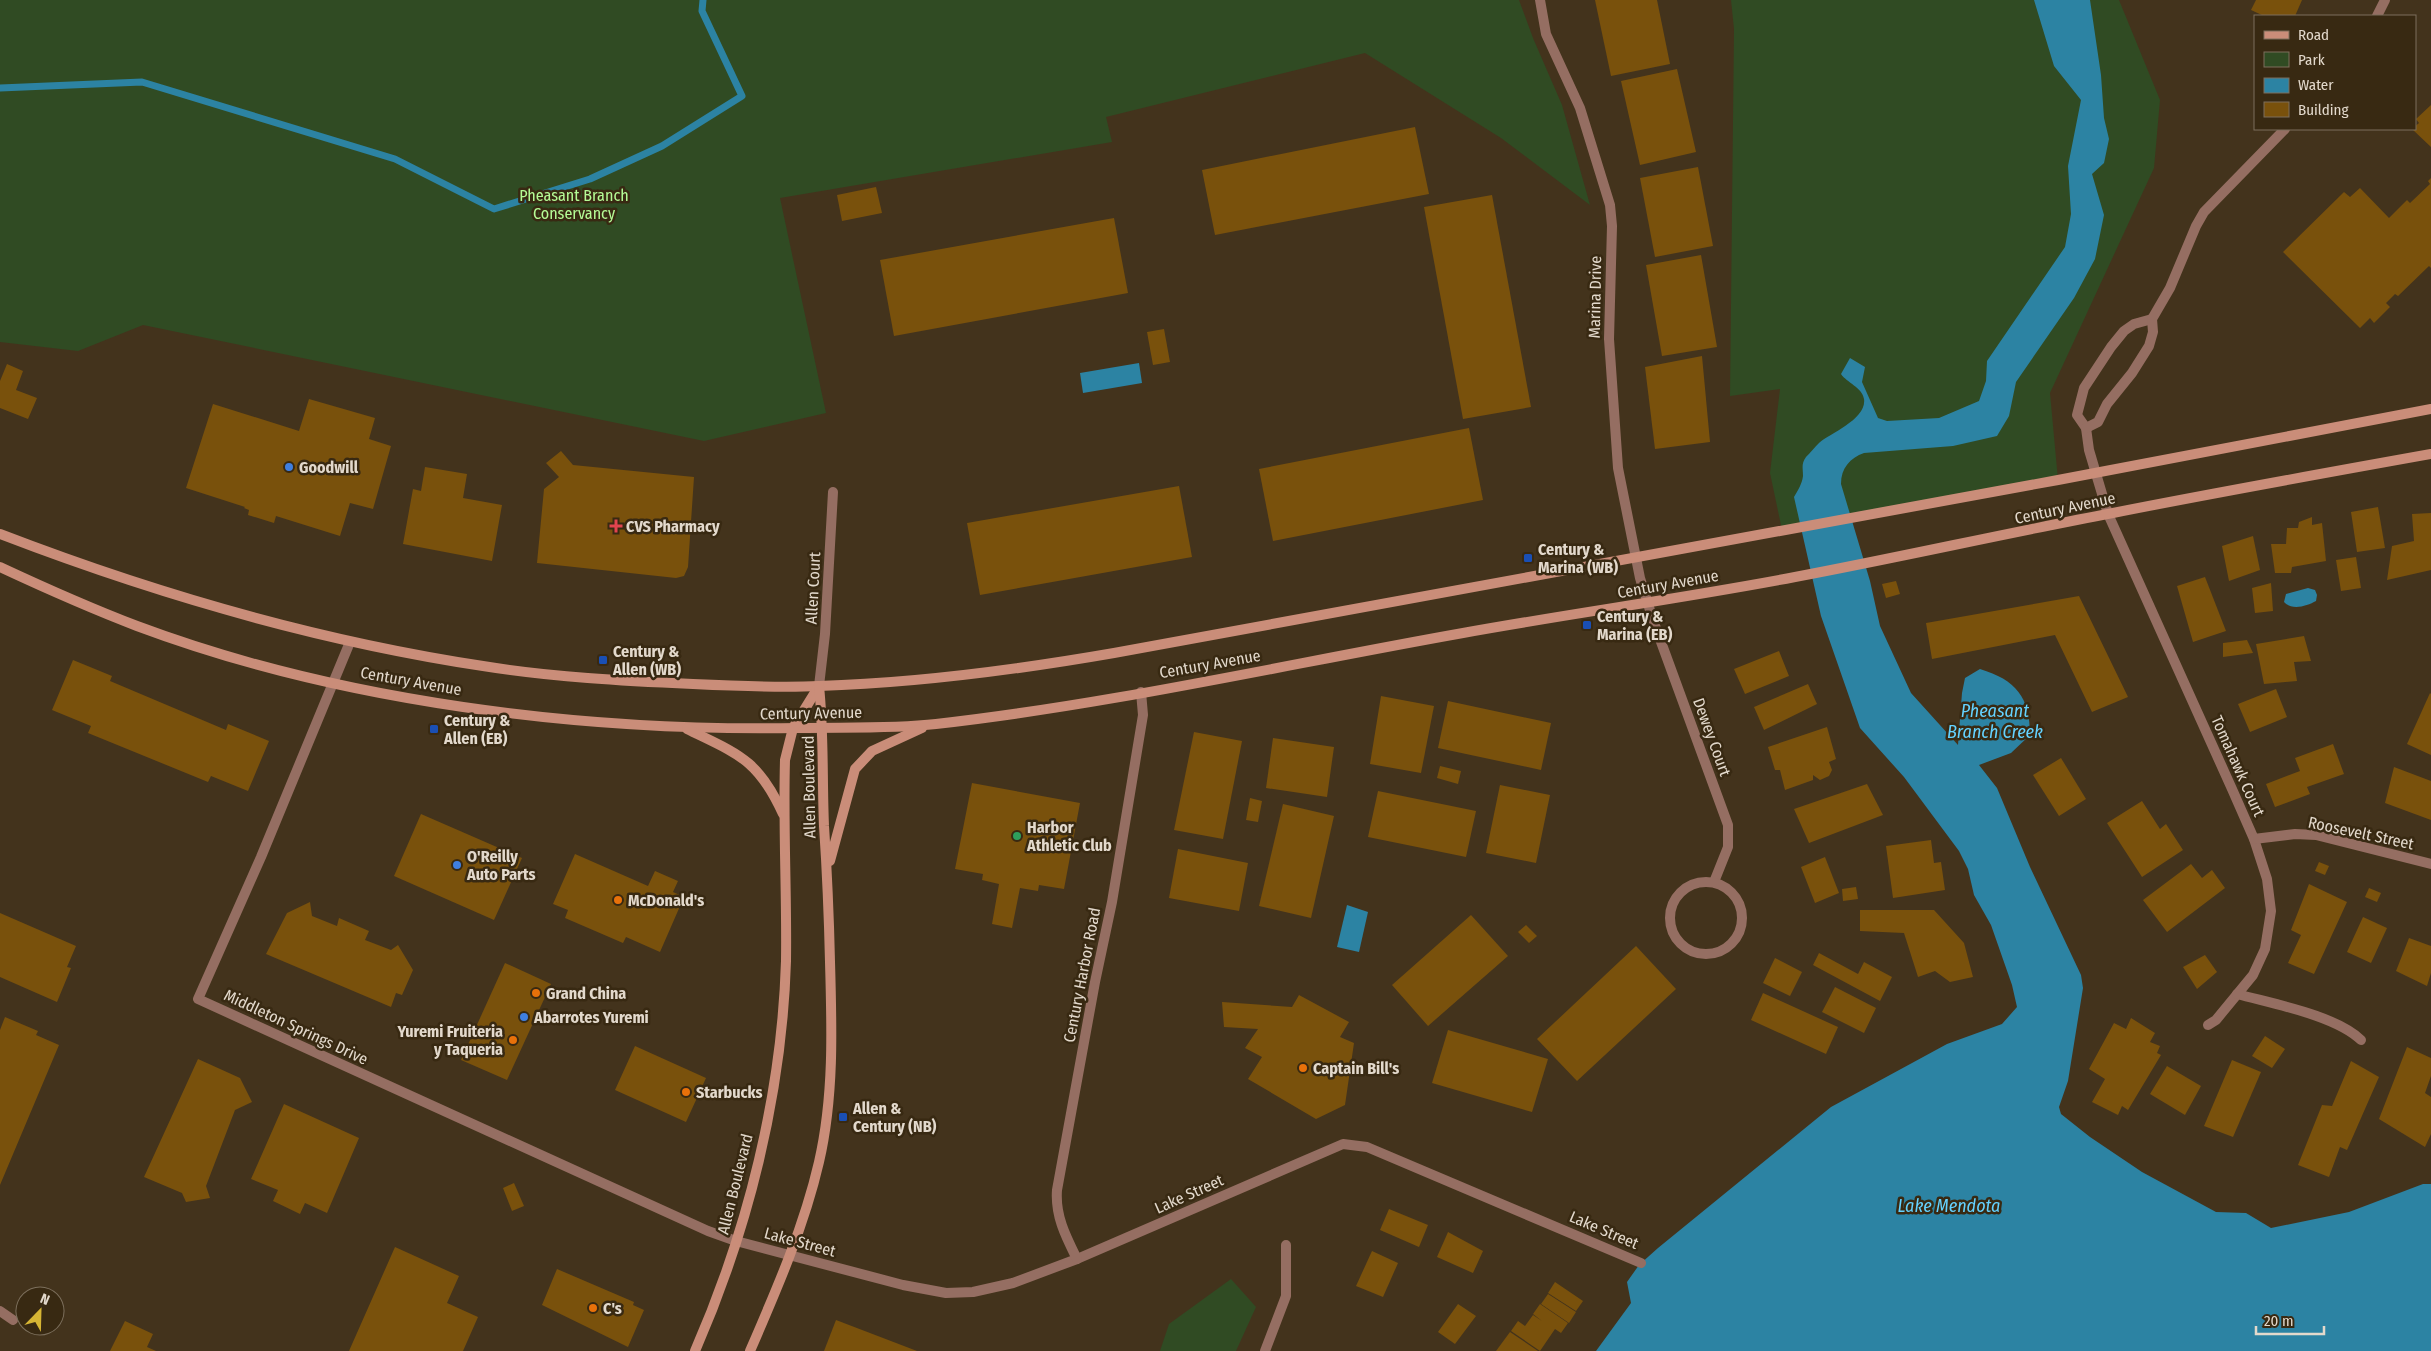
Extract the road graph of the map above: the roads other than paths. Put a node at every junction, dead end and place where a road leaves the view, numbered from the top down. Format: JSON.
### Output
{"nodes":[{"id":1,"x":1540,"y":0,"type":"edge"},
{"id":2,"x":2385,"y":0,"type":"edge"},
{"id":3,"x":2378,"y":15,"type":"edge"},
{"id":4,"x":2284,"y":130,"type":"edge"},
{"id":5,"x":2152,"y":319,"type":"junction"},
{"id":6,"x":2431,"y":409,"type":"edge"},
{"id":7,"x":2086,"y":428,"type":"junction"},
{"id":8,"x":2431,"y":454,"type":"edge"},
{"id":9,"x":2096,"y":473,"type":"junction"},
{"id":10,"x":833,"y":492,"type":"dead end"},
{"id":11,"x":2108,"y":514,"type":"junction"},
{"id":12,"x":0,"y":534,"type":"edge"},
{"id":13,"x":1636,"y":557,"type":"junction"},
{"id":14,"x":0,"y":567,"type":"edge"},
{"id":15,"x":1647,"y":603,"type":"junction"},
{"id":16,"x":350,"y":642,"type":"junction"},
{"id":17,"x":334,"y":683,"type":"junction"},
{"id":18,"x":819,"y":686,"type":"junction"},
{"id":19,"x":1140,"y":692,"type":"junction"},
{"id":20,"x":930,"y":725,"type":"junction"},
{"id":21,"x":684,"y":727,"type":"junction"},
{"id":22,"x":823,"y":727,"type":"junction"},
{"id":23,"x":793,"y":728,"type":"junction"},
{"id":24,"x":786,"y":821,"type":"junction"},
{"id":25,"x":2254,"y":839,"type":"junction"},
{"id":26,"x":2431,"y":864,"type":"edge"},
{"id":27,"x":827,"y":871,"type":"junction"},
{"id":28,"x":1714,"y":882,"type":"junction"},
{"id":29,"x":2238,"y":994,"type":"junction"},
{"id":30,"x":2208,"y":1025,"type":"dead end"},
{"id":31,"x":2361,"y":1040,"type":"dead end"},
{"id":32,"x":736,"y":1241,"type":"junction"},
{"id":33,"x":1286,"y":1245,"type":"dead end"},
{"id":34,"x":789,"y":1254,"type":"junction"},
{"id":35,"x":1077,"y":1259,"type":"junction"},
{"id":36,"x":1641,"y":1262,"type":"dead end"},
{"id":37,"x":0,"y":1312,"type":"edge"},
{"id":38,"x":13,"y":1320,"type":"dead end"},
{"id":39,"x":695,"y":1351,"type":"edge"},
{"id":40,"x":750,"y":1351,"type":"edge"},
{"id":41,"x":1265,"y":1351,"type":"edge"}],
"edges":[{"from":1,"to":13,"type":"street","name":"Marina Drive"},
{"from":2,"to":3,"type":"street"},
{"from":4,"to":5,"type":"street"},
{"from":5,"to":7,"type":"street"},
{"from":5,"to":7,"type":"street","name":"Tomahawk Court"},
{"from":6,"to":9,"type":"main road","name":"Century Avenue"},
{"from":7,"to":9,"type":"street","name":"Tomahawk Court"},
{"from":8,"to":11,"type":"main road","name":"Century Avenue"},
{"from":9,"to":11,"type":"street","name":"Tomahawk Court"},
{"from":9,"to":13,"type":"main road","name":"Century Avenue"},
{"from":10,"to":18,"type":"street","name":"Allen Court"},
{"from":11,"to":15,"type":"main road","name":"Century Avenue"},
{"from":11,"to":25,"type":"street","name":"Tomahawk Court"},
{"from":12,"to":16,"type":"main road","name":"Century Avenue"},
{"from":13,"to":15,"type":"street","name":"Marina Drive"},
{"from":13,"to":18,"type":"main road","name":"Century Avenue"},
{"from":14,"to":17,"type":"main road","name":"Century Avenue"},
{"from":15,"to":19,"type":"main road","name":"Century Avenue"},
{"from":15,"to":28,"type":"street","name":"Dewey Court"},
{"from":16,"to":17,"type":"street","name":"Middleton Springs Drive"},
{"from":16,"to":18,"type":"main road","name":"Century Avenue"},
{"from":17,"to":21,"type":"main road","name":"Century Avenue"},
{"from":17,"to":32,"type":"street","name":"Middleton Springs Drive"},
{"from":18,"to":22,"type":"main road","name":"Allen Boulevard"},
{"from":18,"to":23,"type":"main road","name":"Allen Boulevard"},
{"from":19,"to":20,"type":"main road","name":"Century Avenue"},
{"from":19,"to":35,"type":"street","name":"Century Harbor Road"},
{"from":20,"to":22,"type":"main road","name":"Century Avenue"},
{"from":20,"to":27,"type":"main road"},
{"from":21,"to":23,"type":"main road","name":"Century Avenue"},
{"from":21,"to":24,"type":"main road"},
{"from":22,"to":23,"type":"main road","name":"Century Avenue"},
{"from":22,"to":27,"type":"main road","name":"Allen Boulevard"},
{"from":23,"to":24,"type":"main road","name":"Allen Boulevard"},
{"from":24,"to":32,"type":"main road","name":"Allen Boulevard"},
{"from":25,"to":26,"type":"street","name":"Roosevelt Street"},
{"from":25,"to":29,"type":"street","name":"Tomahawk Court"},
{"from":27,"to":34,"type":"main road","name":"Allen Boulevard"},
{"from":28,"to":28,"type":"street"},
{"from":29,"to":30,"type":"street","name":"Tomahawk Court"},
{"from":29,"to":31,"type":"street"},
{"from":32,"to":34,"type":"street","name":"Lake Street"},
{"from":32,"to":39,"type":"main road","name":"Allen Boulevard"},
{"from":33,"to":41,"type":"street"},
{"from":34,"to":35,"type":"street","name":"Lake Street"},
{"from":34,"to":40,"type":"main road","name":"Allen Boulevard"},
{"from":35,"to":36,"type":"street","name":"Lake Street"},
{"from":37,"to":38,"type":"street"}]}
